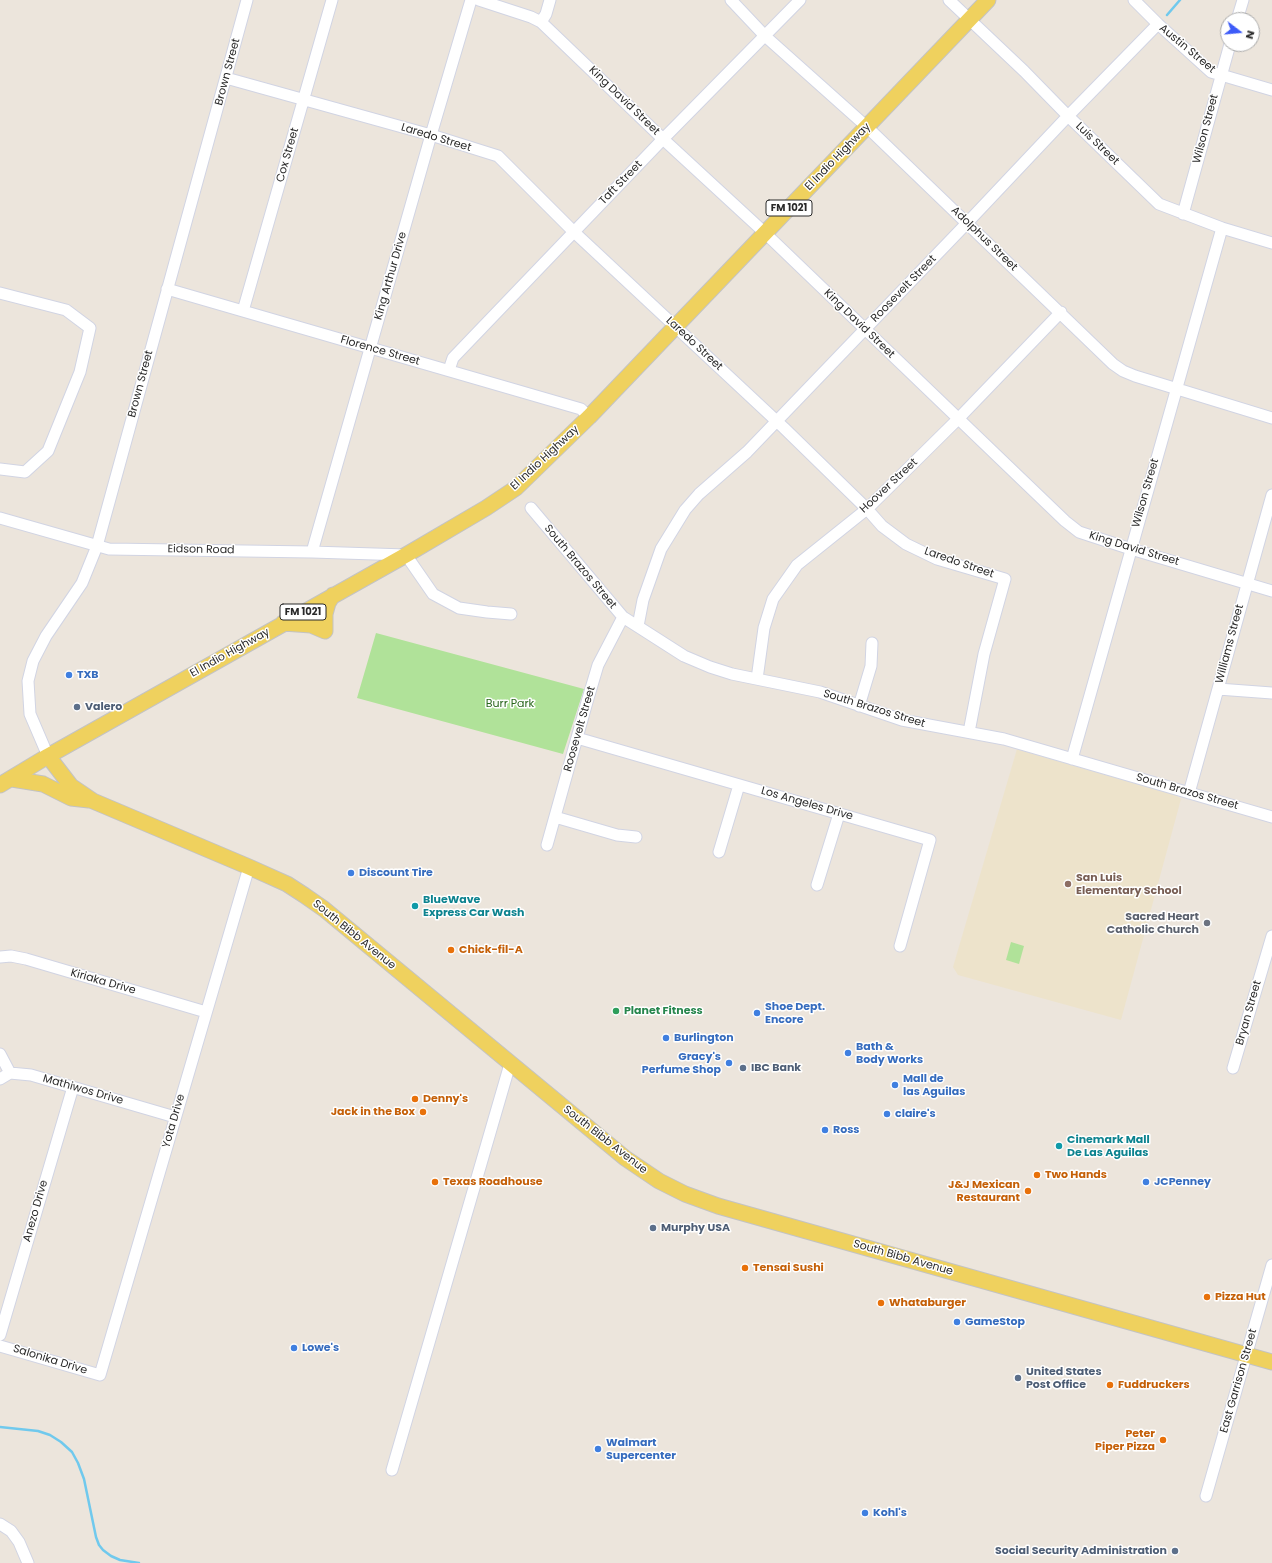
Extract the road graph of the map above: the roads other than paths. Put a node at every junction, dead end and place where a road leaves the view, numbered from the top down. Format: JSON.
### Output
{"nodes":[{"id":1,"x":247,"y":0,"type":"edge"},
{"id":2,"x":332,"y":0,"type":"edge"},
{"id":3,"x":471,"y":0,"type":"edge"},
{"id":4,"x":480,"y":0,"type":"edge"},
{"id":5,"x":550,"y":0,"type":"edge"},
{"id":6,"x":731,"y":0,"type":"edge"},
{"id":7,"x":800,"y":0,"type":"edge"},
{"id":8,"x":949,"y":0,"type":"edge"},
{"id":9,"x":988,"y":0,"type":"edge"},
{"id":10,"x":1134,"y":0,"type":"edge"},
{"id":11,"x":1243,"y":0,"type":"edge"},
{"id":12,"x":1239,"y":12,"type":"edge"},
{"id":13,"x":969,"y":19,"type":"junction"},
{"id":14,"x":541,"y":22,"type":"junction"},
{"id":15,"x":1158,"y":24,"type":"junction"},
{"id":16,"x":765,"y":36,"type":"junction"},
{"id":17,"x":1228,"y":52,"type":"edge"},
{"id":18,"x":1221,"y":76,"type":"junction"},
{"id":19,"x":226,"y":78,"type":"junction"},
{"id":20,"x":1272,"y":90,"type":"edge"},
{"id":21,"x":304,"y":99,"type":"junction"},
{"id":22,"x":1068,"y":116,"type":"junction"},
{"id":23,"x":867,"y":127,"type":"junction"},
{"id":24,"x":431,"y":135,"type":"junction"},
{"id":25,"x":663,"y":139,"type":"junction"},
{"id":26,"x":1183,"y":214,"type":"junction"},
{"id":27,"x":967,"y":223,"type":"junction"},
{"id":28,"x":1222,"y":228,"type":"junction"},
{"id":29,"x":574,"y":232,"type":"junction"},
{"id":30,"x":765,"y":233,"type":"junction"},
{"id":31,"x":1272,"y":243,"type":"edge"},
{"id":32,"x":167,"y":289,"type":"junction"},
{"id":33,"x":0,"y":293,"type":"edge"},
{"id":34,"x":243,"y":311,"type":"junction"},
{"id":35,"x":1062,"y":312,"type":"junction"},
{"id":36,"x":676,"y":326,"type":"junction"},
{"id":37,"x":865,"y":330,"type":"junction"},
{"id":38,"x":371,"y":348,"type":"junction"},
{"id":39,"x":449,"y":370,"type":"junction"},
{"id":40,"x":1176,"y":390,"type":"junction"},
{"id":41,"x":589,"y":417,"type":"junction"},
{"id":42,"x":1272,"y":418,"type":"edge"},
{"id":43,"x":958,"y":419,"type":"junction"},
{"id":44,"x":776,"y":422,"type":"junction"},
{"id":45,"x":0,"y":469,"type":"edge"},
{"id":46,"x":1272,"y":495,"type":"edge"},
{"id":47,"x":531,"y":508,"type":"dead end"},
{"id":48,"x":867,"y":509,"type":"junction"},
{"id":49,"x":0,"y":518,"type":"edge"},
{"id":50,"x":97,"y":546,"type":"junction"},
{"id":51,"x":1131,"y":549,"type":"junction"},
{"id":52,"x":312,"y":552,"type":"junction"},
{"id":53,"x":406,"y":555,"type":"junction"},
{"id":54,"x":1246,"y":584,"type":"junction"},
{"id":55,"x":1272,"y":591,"type":"edge"},
{"id":56,"x":333,"y":595,"type":"junction"},
{"id":57,"x":511,"y":614,"type":"dead end"},
{"id":58,"x":623,"y":617,"type":"junction"},
{"id":59,"x":283,"y":623,"type":"junction"},
{"id":60,"x":638,"y":626,"type":"junction"},
{"id":61,"x":872,"y":643,"type":"dead end"},
{"id":62,"x":757,"y":679,"type":"junction"},
{"id":63,"x":1218,"y":689,"type":"junction"},
{"id":64,"x":1272,"y":693,"type":"edge"},
{"id":65,"x":859,"y":706,"type":"junction"},
{"id":66,"x":969,"y":732,"type":"junction"},
{"id":67,"x":577,"y":738,"type":"junction"},
{"id":68,"x":48,"y":756,"type":"junction"},
{"id":69,"x":1072,"y":759,"type":"junction"},
{"id":70,"x":6,"y":782,"type":"edge"},
{"id":71,"x":739,"y":785,"type":"junction"},
{"id":72,"x":1189,"y":793,"type":"junction"},
{"id":73,"x":94,"y":801,"type":"junction"},
{"id":74,"x":839,"y":814,"type":"junction"},
{"id":75,"x":1272,"y":816,"type":"edge"},
{"id":76,"x":555,"y":817,"type":"junction"},
{"id":77,"x":636,"y":837,"type":"dead end"},
{"id":78,"x":547,"y":845,"type":"dead end"},
{"id":79,"x":719,"y":852,"type":"dead end"},
{"id":80,"x":249,"y":867,"type":"junction"},
{"id":81,"x":817,"y":885,"type":"dead end"},
{"id":82,"x":1272,"y":936,"type":"edge"},
{"id":83,"x":900,"y":946,"type":"dead end"},
{"id":84,"x":0,"y":957,"type":"edge"},
{"id":85,"x":206,"y":1012,"type":"junction"},
{"id":86,"x":0,"y":1054,"type":"edge"},
{"id":87,"x":510,"y":1064,"type":"junction"},
{"id":88,"x":1233,"y":1068,"type":"dead end"},
{"id":89,"x":10,"y":1073,"type":"junction"},
{"id":90,"x":0,"y":1079,"type":"edge"},
{"id":91,"x":72,"y":1087,"type":"junction"},
{"id":92,"x":175,"y":1117,"type":"junction"},
{"id":93,"x":1272,"y":1265,"type":"edge"},
{"id":94,"x":0,"y":1335,"type":"edge"},
{"id":95,"x":0,"y":1346,"type":"edge"},
{"id":96,"x":1247,"y":1355,"type":"junction"},
{"id":97,"x":1272,"y":1362,"type":"edge"},
{"id":98,"x":100,"y":1375,"type":"joint"},
{"id":99,"x":392,"y":1470,"type":"dead end"},
{"id":100,"x":1206,"y":1496,"type":"dead end"},
{"id":101,"x":0,"y":1524,"type":"edge"},
{"id":102,"x":28,"y":1563,"type":"edge"}],
"edges":[{"from":1,"to":19,"type":"street","name":"Brown Street"},
{"from":2,"to":21,"type":"street","name":"Cox Street"},
{"from":3,"to":24,"type":"street","name":"King Arthur Drive"},
{"from":4,"to":14,"type":"street","name":"King David Street"},
{"from":5,"to":14,"type":"street"},
{"from":6,"to":16,"type":"street","name":"Adolphus Street"},
{"from":7,"to":16,"type":"street","name":"Taft Street"},
{"from":8,"to":13,"type":"street","name":"Luis Street"},
{"from":9,"to":13,"type":"main road","name":"El Indio Highway","number":"FM 1021"},
{"from":10,"to":15,"type":"street","name":"Austin Street"},
{"from":11,"to":12,"type":"street"},
{"from":13,"to":22,"type":"street","name":"Luis Street"},
{"from":13,"to":23,"type":"main road","name":"El Indio Highway","number":"FM 1021"},
{"from":14,"to":25,"type":"street","name":"King David Street"},
{"from":15,"to":18,"type":"street","name":"Austin Street"},
{"from":15,"to":22,"type":"street","name":"Roosevelt Street"},
{"from":16,"to":23,"type":"street","name":"Adolphus Street"},
{"from":16,"to":25,"type":"street","name":"Taft Street"},
{"from":17,"to":18,"type":"street","name":"Wilson Street"},
{"from":18,"to":20,"type":"street","name":"Austin Street"},
{"from":18,"to":26,"type":"street","name":"Wilson Street"},
{"from":19,"to":21,"type":"street","name":"Laredo Street"},
{"from":19,"to":32,"type":"street","name":"Brown Street"},
{"from":21,"to":24,"type":"street","name":"Laredo Street"},
{"from":21,"to":34,"type":"street","name":"Cox Street"},
{"from":22,"to":26,"type":"street","name":"Luis Street"},
{"from":22,"to":27,"type":"street","name":"Roosevelt Street"},
{"from":23,"to":27,"type":"street","name":"Adolphus Street"},
{"from":23,"to":30,"type":"main road","name":"El Indio Highway","number":"FM 1021"},
{"from":24,"to":29,"type":"street","name":"Laredo Street"},
{"from":24,"to":38,"type":"street","name":"King Arthur Drive"},
{"from":25,"to":29,"type":"street","name":"Taft Street"},
{"from":25,"to":30,"type":"street","name":"King David Street"},
{"from":26,"to":28,"type":"street","name":"Luis Street"},
{"from":27,"to":35,"type":"street","name":"Adolphus Street"},
{"from":27,"to":37,"type":"street","name":"Roosevelt Street"},
{"from":28,"to":31,"type":"street","name":"Luis Street"},
{"from":28,"to":40,"type":"street","name":"Wilson Street"},
{"from":29,"to":36,"type":"street","name":"Laredo Street"},
{"from":29,"to":39,"type":"street","name":"Taft Street"},
{"from":30,"to":36,"type":"main road","name":"El Indio Highway","number":"FM 1021"},
{"from":30,"to":37,"type":"street","name":"King David Street"},
{"from":32,"to":34,"type":"street","name":"Florence Street"},
{"from":32,"to":50,"type":"street","name":"Brown Street"},
{"from":33,"to":45,"type":"street"},
{"from":34,"to":38,"type":"street","name":"Florence Street"},
{"from":35,"to":40,"type":"street","name":"Adolphus Street"},
{"from":35,"to":43,"type":"street","name":"Hoover Street"},
{"from":36,"to":41,"type":"main road","name":"El Indio Highway","number":"FM 1021"},
{"from":36,"to":44,"type":"street","name":"Laredo Street"},
{"from":37,"to":43,"type":"street","name":"King David Street"},
{"from":37,"to":44,"type":"street","name":"Roosevelt Street"},
{"from":38,"to":39,"type":"street","name":"Florence Street"},
{"from":38,"to":52,"type":"street","name":"King Arthur Drive"},
{"from":39,"to":41,"type":"street","name":"Florence Street"},
{"from":40,"to":42,"type":"street","name":"Adolphus Street"},
{"from":40,"to":51,"type":"street","name":"Wilson Street"},
{"from":41,"to":53,"type":"main road","name":"El Indio Highway","number":"FM 1021"},
{"from":43,"to":48,"type":"street","name":"Hoover Street"},
{"from":43,"to":51,"type":"street","name":"King David Street"},
{"from":44,"to":48,"type":"street","name":"Laredo Street"},
{"from":44,"to":60,"type":"street","name":"Roosevelt Street"},
{"from":46,"to":54,"type":"street","name":"Williams Street"},
{"from":47,"to":58,"type":"street","name":"South Brazos Street"},
{"from":48,"to":62,"type":"street","name":"Hoover Street"},
{"from":48,"to":66,"type":"street","name":"Laredo Street"},
{"from":49,"to":50,"type":"street","name":"Eidson Road"},
{"from":50,"to":52,"type":"street","name":"Eidson Road"},
{"from":50,"to":68,"type":"street","name":"Brown Street"},
{"from":51,"to":54,"type":"street","name":"King David Street"},
{"from":51,"to":69,"type":"street","name":"Wilson Street"},
{"from":52,"to":53,"type":"street","name":"Eidson Road"},
{"from":53,"to":56,"type":"main road","name":"El Indio Highway","number":"FM 1021"},
{"from":53,"to":57,"type":"street"},
{"from":54,"to":55,"type":"street","name":"King David Street"},
{"from":54,"to":63,"type":"street","name":"Williams Street"},
{"from":56,"to":59,"type":"main road","name":"El Indio Highway","number":"FM 1021"},
{"from":56,"to":59,"type":"main road"},
{"from":58,"to":60,"type":"street","name":"South Brazos Street"},
{"from":58,"to":67,"type":"street","name":"Roosevelt Street"},
{"from":59,"to":68,"type":"main road","name":"El Indio Highway","number":"FM 1021"},
{"from":60,"to":62,"type":"street","name":"South Brazos Street"},
{"from":61,"to":65,"type":"street"},
{"from":62,"to":65,"type":"street","name":"South Brazos Street"},
{"from":63,"to":64,"type":"street"},
{"from":63,"to":72,"type":"street","name":"Williams Street"},
{"from":65,"to":66,"type":"street","name":"South Brazos Street"},
{"from":66,"to":69,"type":"street","name":"South Brazos Street"},
{"from":67,"to":71,"type":"street","name":"Los Angeles Drive"},
{"from":67,"to":76,"type":"street","name":"Roosevelt Street"},
{"from":68,"to":70,"type":"main road","name":"El Indio Highway","number":"FM 1021"},
{"from":68,"to":73,"type":"main road","name":"South Bibb Avenue"},
{"from":69,"to":72,"type":"street","name":"South Brazos Street"},
{"from":70,"to":73,"type":"main road"},
{"from":71,"to":74,"type":"street","name":"Los Angeles Drive"},
{"from":71,"to":79,"type":"street"},
{"from":72,"to":75,"type":"street","name":"South Brazos Street"},
{"from":73,"to":80,"type":"main road","name":"South Bibb Avenue"},
{"from":74,"to":81,"type":"street"},
{"from":74,"to":83,"type":"street","name":"Los Angeles Drive"},
{"from":76,"to":77,"type":"street"},
{"from":76,"to":78,"type":"street","name":"Roosevelt Street"},
{"from":80,"to":85,"type":"street","name":"Yota Drive"},
{"from":80,"to":87,"type":"main road","name":"South Bibb Avenue"},
{"from":82,"to":88,"type":"street","name":"Bryan Street"},
{"from":84,"to":85,"type":"street","name":"Kiriaka Drive"},
{"from":85,"to":92,"type":"street","name":"Yota Drive"},
{"from":86,"to":89,"type":"street"},
{"from":87,"to":96,"type":"main road","name":"South Bibb Avenue"},
{"from":87,"to":99,"type":"street"},
{"from":89,"to":90,"type":"street"},
{"from":89,"to":91,"type":"street","name":"Mathiwos Drive"},
{"from":91,"to":92,"type":"street","name":"Mathiwos Drive"},
{"from":91,"to":94,"type":"street","name":"Anezo Drive"},
{"from":92,"to":98,"type":"street","name":"Yota Drive"},
{"from":93,"to":96,"type":"street","name":"East Garrison Street"},
{"from":95,"to":98,"type":"street","name":"Salonika Drive"},
{"from":96,"to":97,"type":"main road","name":"South Bibb Avenue"},
{"from":96,"to":100,"type":"street","name":"East Garrison Street"},
{"from":101,"to":102,"type":"street"}]}
